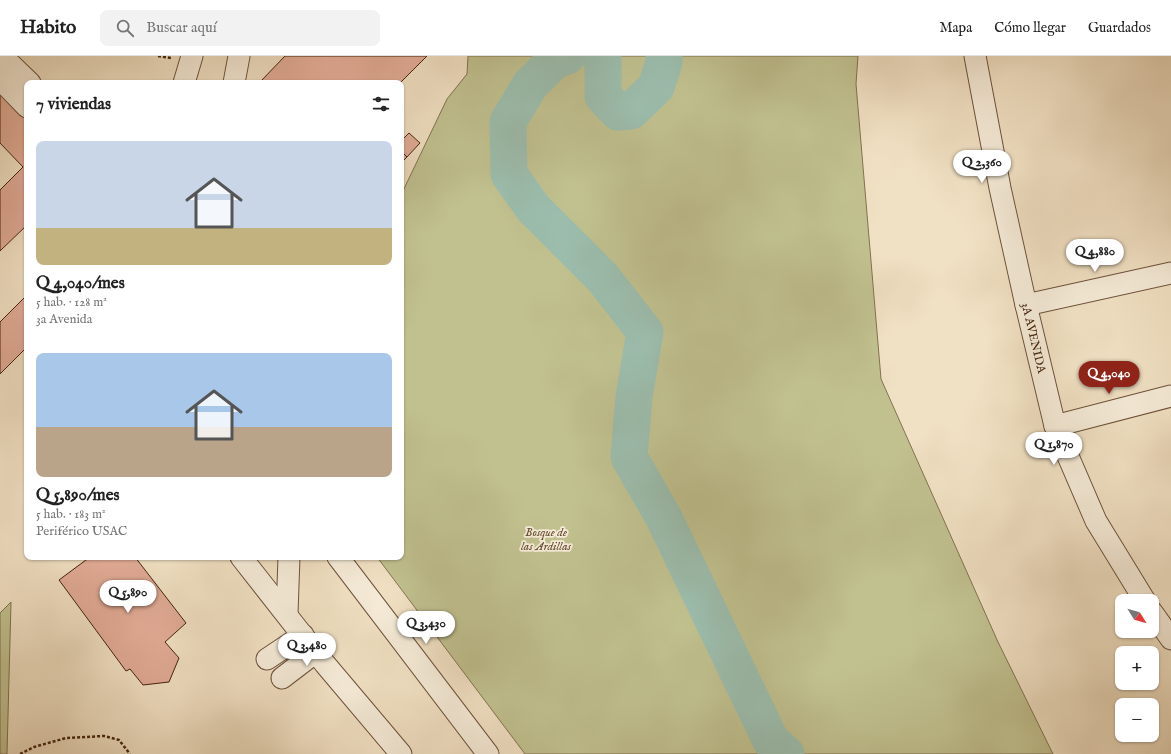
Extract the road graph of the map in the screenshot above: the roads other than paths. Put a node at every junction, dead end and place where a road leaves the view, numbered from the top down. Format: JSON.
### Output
{"nodes":[{"id":1,"x":2,"y":56,"type":"edge"},
{"id":2,"x":192,"y":56,"type":"edge"},
{"id":3,"x":239,"y":56,"type":"edge"},
{"id":4,"x":975,"y":56,"type":"edge"},
{"id":5,"x":0,"y":79,"type":"edge"},
{"id":6,"x":27,"y":80,"type":"edge"},
{"id":7,"x":185,"y":80,"type":"edge"},
{"id":8,"x":235,"y":80,"type":"edge"},
{"id":9,"x":24,"y":104,"type":"edge"},
{"id":10,"x":1171,"y":273,"type":"edge"},
{"id":11,"x":1026,"y":305,"type":"junction"},
{"id":12,"x":1171,"y":396,"type":"edge"},
{"id":13,"x":1055,"y":426,"type":"junction"},
{"id":14,"x":243,"y":560,"type":"edge"},
{"id":15,"x":289,"y":560,"type":"edge"},
{"id":16,"x":340,"y":560,"type":"edge"},
{"id":17,"x":1141,"y":594,"type":"edge"},
{"id":18,"x":286,"y":614,"type":"junction"},
{"id":19,"x":1159,"y":622,"type":"edge"},
{"id":20,"x":303,"y":635,"type":"junction"},
{"id":21,"x":1171,"y":639,"type":"edge"},
{"id":22,"x":316,"y":652,"type":"junction"},
{"id":23,"x":267,"y":658,"type":"dead end"},
{"id":24,"x":282,"y":678,"type":"dead end"},
{"id":25,"x":401,"y":754,"type":"edge"},
{"id":26,"x":488,"y":754,"type":"edge"}],
"edges":[{"from":1,"to":6,"type":"street"},
{"from":2,"to":7,"type":"street"},
{"from":3,"to":8,"type":"street"},
{"from":4,"to":11,"type":"street","name":"3A AVENIDA"},
{"from":5,"to":9,"type":"street"},
{"from":10,"to":11,"type":"street"},
{"from":11,"to":13,"type":"street","name":"3A AVENIDA"},
{"from":12,"to":13,"type":"street"},
{"from":13,"to":17,"type":"street","name":"3A AVENIDA"},
{"from":14,"to":18,"type":"street"},
{"from":15,"to":18,"type":"street"},
{"from":16,"to":26,"type":"street"},
{"from":18,"to":20,"type":"street"},
{"from":19,"to":21,"type":"street"},
{"from":20,"to":22,"type":"street"},
{"from":20,"to":23,"type":"street"},
{"from":22,"to":24,"type":"street"},
{"from":22,"to":25,"type":"street"}]}
